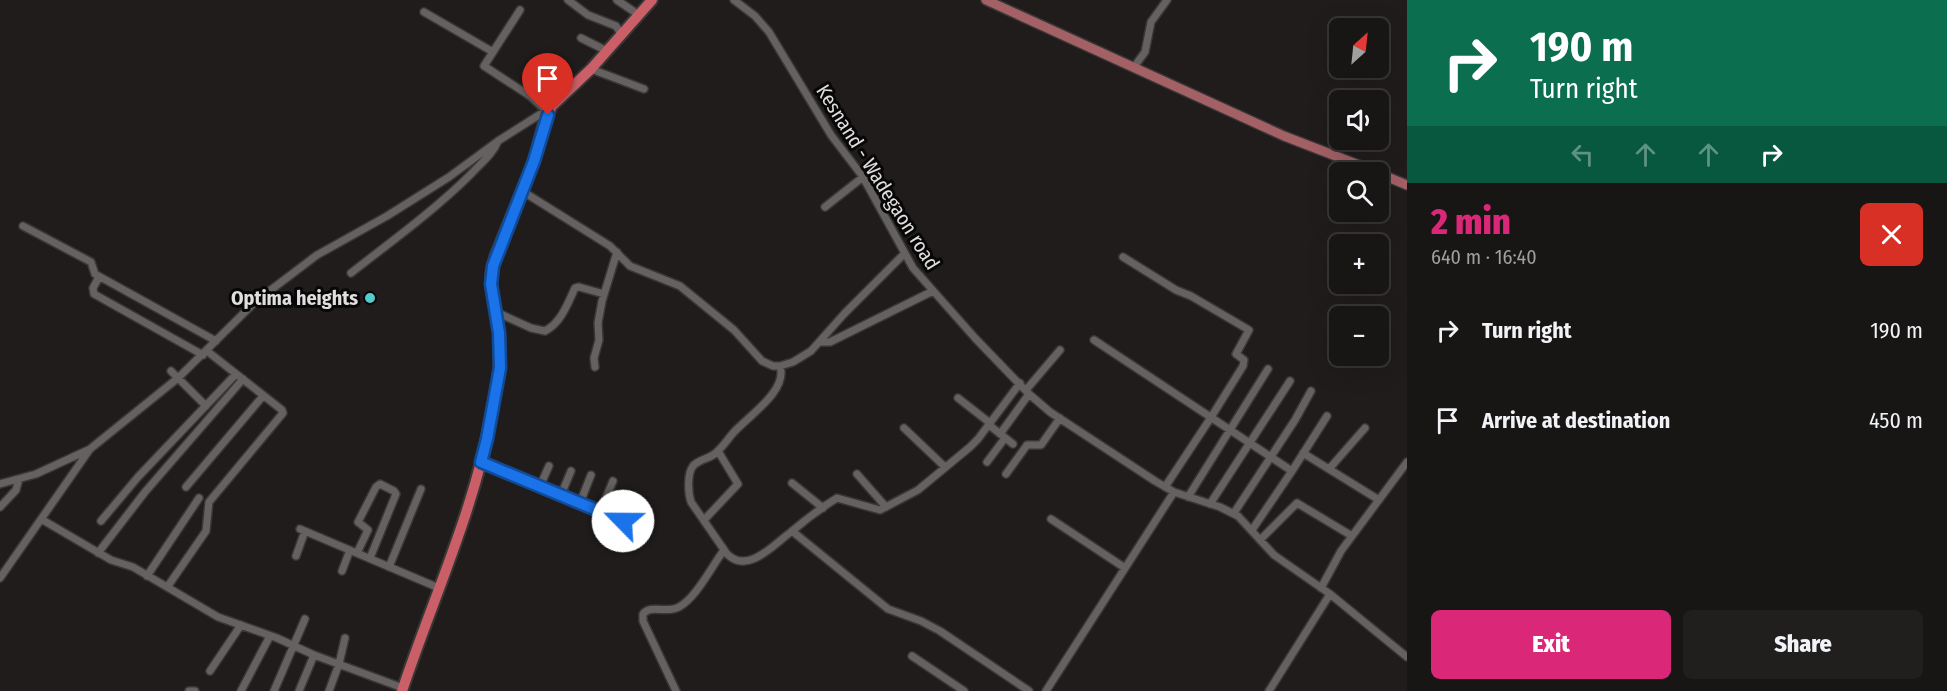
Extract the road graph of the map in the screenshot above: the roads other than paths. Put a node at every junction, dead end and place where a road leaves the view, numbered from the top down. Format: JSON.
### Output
{"nodes":[{"id":1,"x":567,"y":0,"type":"edge"},
{"id":2,"x":617,"y":0,"type":"edge"},
{"id":3,"x":652,"y":0,"type":"edge"},
{"id":4,"x":734,"y":0,"type":"edge"},
{"id":5,"x":986,"y":0,"type":"edge"},
{"id":6,"x":1167,"y":0,"type":"edge"},
{"id":7,"x":520,"y":10,"type":"dead end"},
{"id":8,"x":424,"y":12,"type":"dead end"},
{"id":9,"x":639,"y":15,"type":"junction"},
{"id":10,"x":622,"y":35,"type":"junction"},
{"id":11,"x":581,"y":38,"type":"dead end"},
{"id":12,"x":607,"y":51,"type":"junction"},
{"id":13,"x":493,"y":52,"type":"junction"},
{"id":14,"x":1134,"y":67,"type":"junction"},
{"id":15,"x":591,"y":69,"type":"junction"},
{"id":16,"x":536,"y":76,"type":"dead end"},
{"id":17,"x":644,"y":89,"type":"dead end"},
{"id":18,"x":563,"y":94,"type":"junction"},
{"id":19,"x":549,"y":108,"type":"junction"},
{"id":20,"x":498,"y":141,"type":"junction"},
{"id":21,"x":1350,"y":162,"type":"edge"},
{"id":22,"x":863,"y":177,"type":"junction"},
{"id":23,"x":1389,"y":178,"type":"edge"},
{"id":24,"x":1407,"y":185,"type":"edge"},
{"id":25,"x":522,"y":191,"type":"junction"},
{"id":26,"x":825,"y":207,"type":"dead end"},
{"id":27,"x":23,"y":226,"type":"dead end"},
{"id":28,"x":617,"y":252,"type":"junction"},
{"id":29,"x":904,"y":254,"type":"junction"},
{"id":30,"x":1123,"y":257,"type":"dead end"},
{"id":31,"x":351,"y":273,"type":"dead end"},
{"id":32,"x":99,"y":277,"type":"junction"},
{"id":33,"x":933,"y":291,"type":"junction"},
{"id":34,"x":604,"y":294,"type":"junction"},
{"id":35,"x":496,"y":312,"type":"junction"},
{"id":36,"x":1094,"y":340,"type":"dead end"},
{"id":37,"x":216,"y":341,"type":"junction"},
{"id":38,"x":820,"y":342,"type":"junction"},
{"id":39,"x":1060,"y":350,"type":"dead end"},
{"id":40,"x":205,"y":353,"type":"junction"},
{"id":41,"x":780,"y":366,"type":"junction"},
{"id":42,"x":595,"y":367,"type":"dead end"},
{"id":43,"x":1268,"y":369,"type":"dead end"},
{"id":44,"x":171,"y":371,"type":"dead end"},
{"id":45,"x":239,"y":377,"type":"junction"},
{"id":46,"x":178,"y":378,"type":"junction"},
{"id":47,"x":1290,"y":381,"type":"dead end"},
{"id":48,"x":1020,"y":383,"type":"junction"},
{"id":49,"x":1311,"y":391,"type":"dead end"},
{"id":50,"x":1028,"y":392,"type":"junction"},
{"id":51,"x":263,"y":396,"type":"junction"},
{"id":52,"x":958,"y":398,"type":"dead end"},
{"id":53,"x":206,"y":406,"type":"junction"},
{"id":54,"x":1327,"y":416,"type":"dead end"},
{"id":55,"x":1060,"y":418,"type":"junction"},
{"id":56,"x":1210,"y":418,"type":"junction"},
{"id":57,"x":990,"y":424,"type":"junction"},
{"id":58,"x":904,"y":428,"type":"dead end"},
{"id":59,"x":1365,"y":428,"type":"dead end"},
{"id":60,"x":1230,"y":432,"type":"junction"},
{"id":61,"x":1003,"y":436,"type":"junction"},
{"id":62,"x":1013,"y":444,"type":"dead end"},
{"id":63,"x":1250,"y":444,"type":"junction"},
{"id":64,"x":90,"y":449,"type":"junction"},
{"id":65,"x":718,"y":451,"type":"junction"},
{"id":66,"x":1303,"y":453,"type":"junction"},
{"id":67,"x":1271,"y":457,"type":"junction"},
{"id":68,"x":481,"y":462,"type":"junction"},
{"id":69,"x":987,"y":462,"type":"dead end"},
{"id":70,"x":1407,"y":462,"type":"edge"},
{"id":71,"x":549,"y":466,"type":"dead end"},
{"id":72,"x":945,"y":467,"type":"junction"},
{"id":73,"x":1329,"y":469,"type":"junction"},
{"id":74,"x":571,"y":471,"type":"dead end"},
{"id":75,"x":1292,"y":471,"type":"junction"},
{"id":76,"x":857,"y":474,"type":"dead end"},
{"id":77,"x":1006,"y":474,"type":"dead end"},
{"id":78,"x":591,"y":476,"type":"dead end"},
{"id":79,"x":19,"y":479,"type":"junction"},
{"id":80,"x":613,"y":481,"type":"dead end"},
{"id":81,"x":792,"y":483,"type":"dead end"},
{"id":82,"x":0,"y":484,"type":"edge"},
{"id":83,"x":540,"y":486,"type":"junction"},
{"id":84,"x":186,"y":487,"type":"dead end"},
{"id":85,"x":1165,"y":487,"type":"junction"},
{"id":86,"x":421,"y":489,"type":"dead end"},
{"id":87,"x":1174,"y":492,"type":"junction"},
{"id":88,"x":561,"y":495,"type":"junction"},
{"id":89,"x":1188,"y":497,"type":"junction"},
{"id":90,"x":199,"y":498,"type":"dead end"},
{"id":91,"x":628,"y":498,"type":"dead end"},
{"id":92,"x":1379,"y":500,"type":"junction"},
{"id":93,"x":580,"y":503,"type":"junction"},
{"id":94,"x":1210,"y":504,"type":"junction"},
{"id":95,"x":0,"y":507,"type":"edge"},
{"id":96,"x":886,"y":507,"type":"junction"},
{"id":97,"x":823,"y":508,"type":"junction"},
{"id":98,"x":600,"y":512,"type":"junction"},
{"id":99,"x":1234,"y":513,"type":"junction"},
{"id":100,"x":41,"y":519,"type":"junction"},
{"id":101,"x":1051,"y":519,"type":"dead end"},
{"id":102,"x":704,"y":520,"type":"junction"},
{"id":103,"x":101,"y":521,"type":"dead end"},
{"id":104,"x":1251,"y":530,"type":"junction"},
{"id":105,"x":792,"y":531,"type":"junction"},
{"id":106,"x":1352,"y":536,"type":"junction"},
{"id":107,"x":1260,"y":540,"type":"junction"},
{"id":108,"x":724,"y":550,"type":"junction"},
{"id":109,"x":354,"y":552,"type":"junction"},
{"id":110,"x":98,"y":553,"type":"junction"},
{"id":111,"x":296,"y":556,"type":"dead end"},
{"id":112,"x":370,"y":558,"type":"junction"},
{"id":113,"x":389,"y":567,"type":"junction"},
{"id":114,"x":1125,"y":568,"type":"junction"},
{"id":115,"x":3,"y":569,"type":"edge"},
{"id":116,"x":342,"y":571,"type":"dead end"},
{"id":117,"x":147,"y":576,"type":"junction"},
{"id":118,"x":0,"y":578,"type":"edge"},
{"id":119,"x":168,"y":586,"type":"junction"},
{"id":120,"x":439,"y":588,"type":"junction"},
{"id":121,"x":1321,"y":588,"type":"junction"},
{"id":122,"x":1330,"y":594,"type":"junction"},
{"id":123,"x":305,"y":619,"type":"dead end"},
{"id":124,"x":241,"y":625,"type":"junction"},
{"id":125,"x":270,"y":636,"type":"junction"},
{"id":126,"x":345,"y":638,"type":"dead end"},
{"id":127,"x":293,"y":646,"type":"junction"},
{"id":128,"x":314,"y":655,"type":"junction"},
{"id":129,"x":912,"y":656,"type":"dead end"},
{"id":130,"x":1407,"y":657,"type":"edge"},
{"id":131,"x":339,"y":664,"type":"junction"},
{"id":132,"x":210,"y":671,"type":"dead end"},
{"id":133,"x":402,"y":689,"type":"edge"},
{"id":134,"x":189,"y":691,"type":"edge"},
{"id":135,"x":195,"y":691,"type":"edge"},
{"id":136,"x":241,"y":691,"type":"edge"},
{"id":137,"x":274,"y":691,"type":"edge"},
{"id":138,"x":299,"y":691,"type":"edge"},
{"id":139,"x":328,"y":691,"type":"edge"},
{"id":140,"x":676,"y":691,"type":"edge"},
{"id":141,"x":964,"y":691,"type":"edge"},
{"id":142,"x":1029,"y":691,"type":"edge"},
{"id":143,"x":1046,"y":691,"type":"edge"},
{"id":144,"x":1269,"y":691,"type":"edge"}],
"edges":[{"from":1,"to":10,"type":"street"},
{"from":2,"to":9,"type":"street"},
{"from":3,"to":9,"type":"highway"},
{"from":4,"to":22,"type":"street","name":"Kesnand - Wadegaon road"},
{"from":5,"to":14,"type":"main road"},
{"from":6,"to":14,"type":"street"},
{"from":7,"to":13,"type":"street"},
{"from":8,"to":13,"type":"street"},
{"from":9,"to":10,"type":"highway"},
{"from":10,"to":12,"type":"highway"},
{"from":11,"to":12,"type":"street"},
{"from":12,"to":15,"type":"highway"},
{"from":13,"to":19,"type":"street"},
{"from":14,"to":21,"type":"main road"},
{"from":15,"to":17,"type":"street"},
{"from":15,"to":18,"type":"highway"},
{"from":16,"to":18,"type":"street"},
{"from":18,"to":19,"type":"highway"},
{"from":19,"to":20,"type":"street"},
{"from":19,"to":25,"type":"highway"},
{"from":20,"to":31,"type":"street"},
{"from":20,"to":37,"type":"street"},
{"from":22,"to":26,"type":"street"},
{"from":22,"to":29,"type":"street","name":"Kesnand - Wadegaon road"},
{"from":23,"to":24,"type":"main road"},
{"from":25,"to":28,"type":"street"},
{"from":25,"to":35,"type":"highway"},
{"from":27,"to":32,"type":"street"},
{"from":28,"to":34,"type":"street"},
{"from":28,"to":41,"type":"street"},
{"from":29,"to":33,"type":"street","name":"Kesnand - Wadegaon road"},
{"from":29,"to":38,"type":"street"},
{"from":30,"to":56,"type":"street"},
{"from":32,"to":37,"type":"street"},
{"from":32,"to":40,"type":"street"},
{"from":33,"to":38,"type":"street"},
{"from":33,"to":48,"type":"street","name":"Kesnand - Wadegaon road"},
{"from":34,"to":35,"type":"street"},
{"from":34,"to":42,"type":"street"},
{"from":35,"to":68,"type":"highway"},
{"from":36,"to":56,"type":"street"},
{"from":37,"to":40,"type":"street"},
{"from":38,"to":41,"type":"street"},
{"from":39,"to":50,"type":"street"},
{"from":40,"to":45,"type":"street"},
{"from":40,"to":46,"type":"street"},
{"from":41,"to":65,"type":"street"},
{"from":43,"to":60,"type":"street"},
{"from":44,"to":46,"type":"street"},
{"from":45,"to":51,"type":"street"},
{"from":45,"to":53,"type":"street"},
{"from":45,"to":110,"type":"street"},
{"from":46,"to":53,"type":"street"},
{"from":46,"to":64,"type":"street"},
{"from":47,"to":63,"type":"street"},
{"from":48,"to":50,"type":"street","name":"Kesnand - Wadegaon road"},
{"from":48,"to":57,"type":"street"},
{"from":49,"to":67,"type":"street"},
{"from":50,"to":55,"type":"street","name":"Kesnand - Wadegaon road"},
{"from":50,"to":61,"type":"street"},
{"from":51,"to":84,"type":"street"},
{"from":51,"to":119,"type":"street"},
{"from":52,"to":57,"type":"street"},
{"from":53,"to":103,"type":"street"},
{"from":54,"to":66,"type":"street"},
{"from":55,"to":77,"type":"street"},
{"from":55,"to":85,"type":"street","name":"Kesnand - Wadegaon road"},
{"from":56,"to":60,"type":"street"},
{"from":56,"to":85,"type":"street"},
{"from":57,"to":61,"type":"street"},
{"from":57,"to":72,"type":"street"},
{"from":58,"to":72,"type":"street"},
{"from":59,"to":73,"type":"street"},
{"from":60,"to":63,"type":"street"},
{"from":60,"to":89,"type":"street"},
{"from":61,"to":62,"type":"street"},
{"from":61,"to":69,"type":"street"},
{"from":63,"to":67,"type":"street"},
{"from":63,"to":94,"type":"street"},
{"from":64,"to":79,"type":"street"},
{"from":64,"to":100,"type":"street"},
{"from":65,"to":102,"type":"street"},
{"from":65,"to":102,"type":"street"},
{"from":66,"to":73,"type":"street"},
{"from":66,"to":75,"type":"street"},
{"from":67,"to":75,"type":"street"},
{"from":67,"to":99,"type":"street"},
{"from":68,"to":83,"type":"street"},
{"from":68,"to":120,"type":"highway"},
{"from":70,"to":92,"type":"street"},
{"from":71,"to":83,"type":"street"},
{"from":72,"to":96,"type":"street"},
{"from":73,"to":92,"type":"street"},
{"from":74,"to":88,"type":"street"},
{"from":75,"to":104,"type":"street"},
{"from":76,"to":96,"type":"street"},
{"from":78,"to":93,"type":"street"},
{"from":79,"to":82,"type":"street"},
{"from":79,"to":95,"type":"street"},
{"from":80,"to":98,"type":"street"},
{"from":81,"to":97,"type":"street"},
{"from":83,"to":88,"type":"street"},
{"from":85,"to":87,"type":"street","name":"Kesnand - Wadegaon road"},
{"from":86,"to":113,"type":"street"},
{"from":87,"to":89,"type":"street","name":"Kesnand - Wadegaon road"},
{"from":87,"to":114,"type":"street"},
{"from":88,"to":93,"type":"street"},
{"from":89,"to":94,"type":"street","name":"Kesnand - Wadegaon road"},
{"from":90,"to":117,"type":"street"},
{"from":91,"to":98,"type":"street"},
{"from":92,"to":106,"type":"street"},
{"from":93,"to":98,"type":"street"},
{"from":94,"to":99,"type":"street","name":"Kesnand - Wadegaon road"},
{"from":96,"to":97,"type":"street"},
{"from":97,"to":105,"type":"street"},
{"from":99,"to":104,"type":"street","name":"Kesnand - Wadegaon road"},
{"from":100,"to":110,"type":"street"},
{"from":100,"to":115,"type":"street"},
{"from":101,"to":114,"type":"street"},
{"from":102,"to":108,"type":"street"},
{"from":104,"to":107,"type":"street","name":"Kesnand - Wadegaon road"},
{"from":105,"to":108,"type":"street"},
{"from":105,"to":142,"type":"street"},
{"from":106,"to":107,"type":"street"},
{"from":106,"to":121,"type":"street"},
{"from":107,"to":121,"type":"street","name":"Kesnand - Wadegaon road"},
{"from":108,"to":140,"type":"street"},
{"from":109,"to":111,"type":"street"},
{"from":109,"to":112,"type":"street"},
{"from":109,"to":112,"type":"street"},
{"from":109,"to":116,"type":"street"},
{"from":110,"to":117,"type":"street"},
{"from":112,"to":113,"type":"street"},
{"from":113,"to":120,"type":"street"},
{"from":114,"to":143,"type":"street"},
{"from":115,"to":118,"type":"street"},
{"from":117,"to":119,"type":"street"},
{"from":119,"to":124,"type":"street"},
{"from":120,"to":133,"type":"highway"},
{"from":121,"to":122,"type":"street","name":"Kesnand - Wadegaon road"},
{"from":122,"to":130,"type":"street","name":"Kesnand - Wadegaon road"},
{"from":122,"to":144,"type":"street"},
{"from":123,"to":127,"type":"street"},
{"from":124,"to":125,"type":"street"},
{"from":124,"to":132,"type":"street"},
{"from":125,"to":127,"type":"street"},
{"from":125,"to":136,"type":"street"},
{"from":126,"to":131,"type":"street"},
{"from":127,"to":128,"type":"street"},
{"from":127,"to":137,"type":"street"},
{"from":128,"to":131,"type":"street"},
{"from":128,"to":138,"type":"street"},
{"from":129,"to":141,"type":"street"},
{"from":131,"to":133,"type":"street"},
{"from":131,"to":139,"type":"street"},
{"from":134,"to":135,"type":"street"}]}
